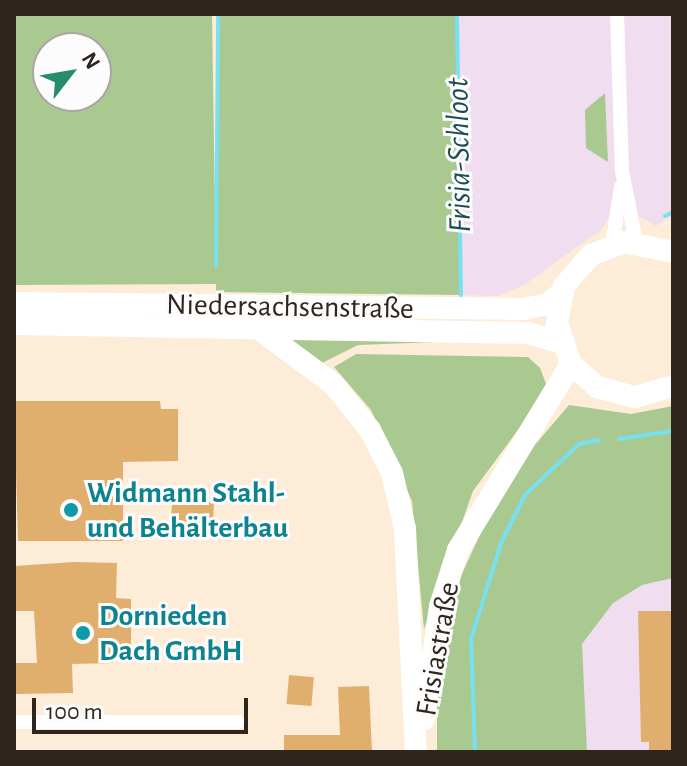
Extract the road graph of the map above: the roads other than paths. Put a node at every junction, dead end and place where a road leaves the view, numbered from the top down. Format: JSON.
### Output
{"nodes":[{"id":1,"x":617,"y":14,"type":"edge"},
{"id":2,"x":622,"y":171,"type":"junction"},
{"id":3,"x":636,"y":242,"type":"junction"},
{"id":4,"x":612,"y":245,"type":"junction"},
{"id":5,"x":673,"y":252,"type":"edge"},
{"id":6,"x":561,"y":293,"type":"junction"},
{"id":7,"x":14,"y":303,"type":"edge"},
{"id":8,"x":14,"y":324,"type":"edge"},
{"id":9,"x":255,"y":326,"type":"junction"},
{"id":10,"x":560,"y":342,"type":"junction"},
{"id":11,"x":571,"y":364,"type":"junction"},
{"id":12,"x":593,"y":385,"type":"junction"},
{"id":13,"x":673,"y":386,"type":"edge"},
{"id":14,"x":535,"y":426,"type":"junction"},
{"id":15,"x":14,"y":722,"type":"edge"},
{"id":16,"x":238,"y":722,"type":"dead end"},
{"id":17,"x":419,"y":752,"type":"edge"}],
"edges":[{"from":1,"to":2,"type":"street"},
{"from":2,"to":3,"type":"street"},
{"from":2,"to":4,"type":"street"},
{"from":3,"to":4,"type":"main road"},
{"from":3,"to":5,"type":"main road"},
{"from":4,"to":6,"type":"main road"},
{"from":6,"to":7,"type":"main road","name":"Niedersachsenstraße"},
{"from":6,"to":10,"type":"main road"},
{"from":8,"to":9,"type":"main road","name":"Niedersachsenstraße"},
{"from":9,"to":10,"type":"main road","name":"Niedersachsenstraße"},
{"from":9,"to":17,"type":"main road"},
{"from":10,"to":11,"type":"main road"},
{"from":11,"to":12,"type":"main road"},
{"from":11,"to":14,"type":"main road","name":"Frisiastraße"},
{"from":12,"to":13,"type":"main road"},
{"from":12,"to":14,"type":"main road","name":"Frisiastraße"},
{"from":14,"to":17,"type":"main road","name":"Frisiastraße"},
{"from":15,"to":16,"type":"street"}]}
